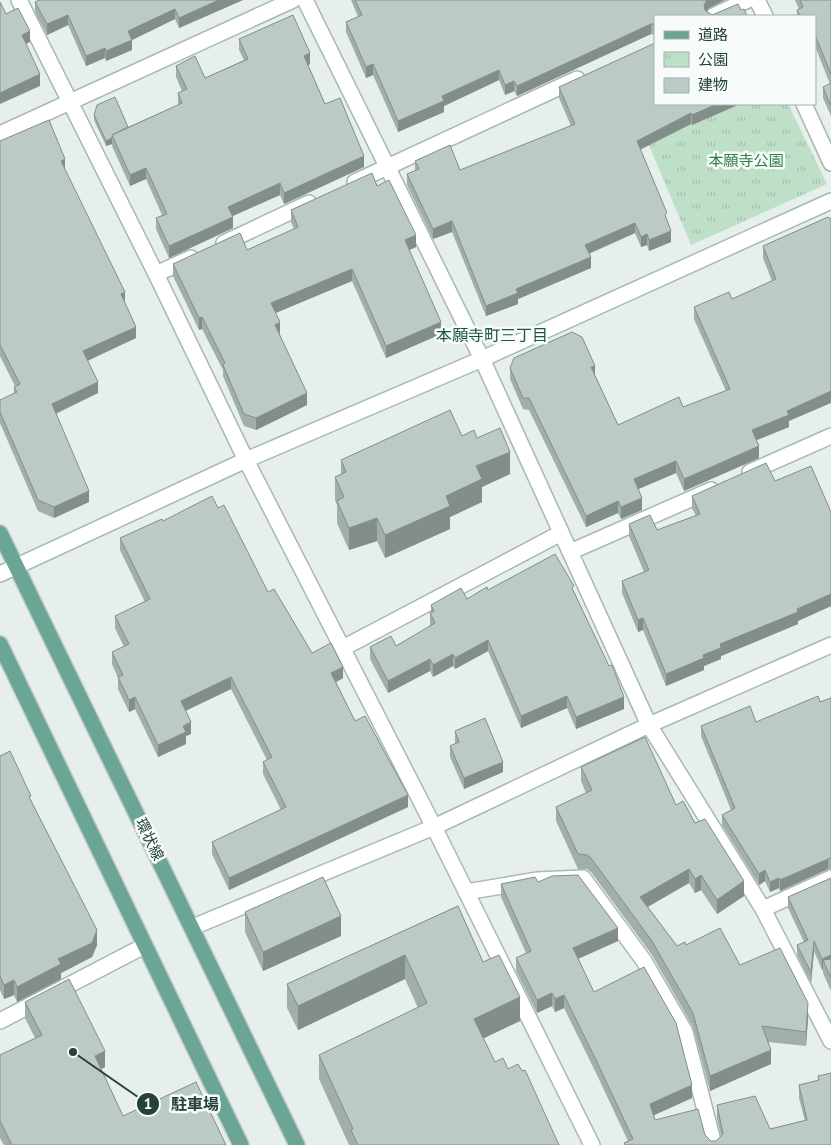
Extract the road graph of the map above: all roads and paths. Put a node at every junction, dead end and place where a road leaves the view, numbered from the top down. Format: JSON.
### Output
{"nodes":[{"id":1,"x":19,"y":0,"type":"edge"},
{"id":2,"x":293,"y":0,"type":"edge"},
{"id":3,"x":305,"y":0,"type":"edge"},
{"id":4,"x":748,"y":0,"type":"edge"},
{"id":5,"x":758,"y":0,"type":"edge"},
{"id":6,"x":715,"y":15,"type":"edge"},
{"id":7,"x":765,"y":15,"type":"edge"},
{"id":8,"x":592,"y":72,"type":"edge"},
{"id":9,"x":70,"y":102,"type":"junction"},
{"id":10,"x":804,"y":105,"type":"edge"},
{"id":11,"x":0,"y":134,"type":"edge"},
{"id":12,"x":831,"y":163,"type":"edge"},
{"id":13,"x":388,"y":167,"type":"junction"},
{"id":14,"x":343,"y":187,"type":"edge"},
{"id":15,"x":325,"y":195,"type":"edge"},
{"id":16,"x":831,"y":202,"type":"edge"},
{"id":17,"x":156,"y":274,"type":"junction"},
{"id":18,"x":482,"y":359,"type":"junction"},
{"id":19,"x":831,"y":436,"type":"edge"},
{"id":20,"x":246,"y":460,"type":"junction"},
{"id":21,"x":0,"y":533,"type":"edge"},
{"id":22,"x":561,"y":533,"type":"junction"},
{"id":23,"x":570,"y":552,"type":"junction"},
{"id":24,"x":16,"y":565,"type":"junction"},
{"id":25,"x":0,"y":574,"type":"edge"},
{"id":26,"x":0,"y":644,"type":"edge"},
{"id":27,"x":831,"y":645,"type":"edge"},
{"id":28,"x":343,"y":648,"type":"junction"},
{"id":29,"x":649,"y":724,"type":"junction"},
{"id":30,"x":434,"y":827,"type":"junction"},
{"id":31,"x":831,"y":878,"type":"edge"},
{"id":32,"x":466,"y":892,"type":"junction"},
{"id":33,"x":763,"y":909,"type":"junction"},
{"id":34,"x":193,"y":926,"type":"junction"},
{"id":35,"x":144,"y":946,"type":"junction"},
{"id":36,"x":0,"y":1021,"type":"edge"},
{"id":37,"x":831,"y":1041,"type":"edge"},
{"id":38,"x":241,"y":1145,"type":"edge"},
{"id":39,"x":297,"y":1145,"type":"edge"},
{"id":40,"x":592,"y":1145,"type":"edge"},
{"id":41,"x":714,"y":1145,"type":"edge"}],
"edges":[{"from":1,"to":9,"type":"street"},
{"from":2,"to":9,"type":"street"},
{"from":3,"to":13,"type":"street"},
{"from":4,"to":6,"type":"street"},
{"from":5,"to":7,"type":"street"},
{"from":8,"to":13,"type":"street"},
{"from":9,"to":11,"type":"street"},
{"from":9,"to":17,"type":"street"},
{"from":10,"to":12,"type":"street"},
{"from":13,"to":14,"type":"street"},
{"from":13,"to":18,"type":"street"},
{"from":15,"to":17,"type":"street"},
{"from":16,"to":18,"type":"street"},
{"from":17,"to":20,"type":"street"},
{"from":18,"to":20,"type":"street"},
{"from":18,"to":22,"type":"street"},
{"from":19,"to":23,"type":"street"},
{"from":20,"to":24,"type":"street"},
{"from":20,"to":28,"type":"street"},
{"from":21,"to":24,"type":"main road","name":"環状線"},
{"from":22,"to":23,"type":"street"},
{"from":22,"to":28,"type":"street"},
{"from":23,"to":29,"type":"street"},
{"from":24,"to":25,"type":"street"},
{"from":24,"to":34,"type":"main road","name":"環状線"},
{"from":26,"to":35,"type":"main road"},
{"from":27,"to":29,"type":"street"},
{"from":28,"to":30,"type":"street"},
{"from":29,"to":30,"type":"street"},
{"from":29,"to":33,"type":"street"},
{"from":30,"to":32,"type":"street"},
{"from":30,"to":34,"type":"street"},
{"from":31,"to":33,"type":"street"},
{"from":32,"to":40,"type":"street"},
{"from":32,"to":41,"type":"street"},
{"from":33,"to":37,"type":"street"},
{"from":34,"to":39,"type":"main road","name":"環状線"},
{"from":35,"to":36,"type":"street"},
{"from":35,"to":38,"type":"main road"}]}
